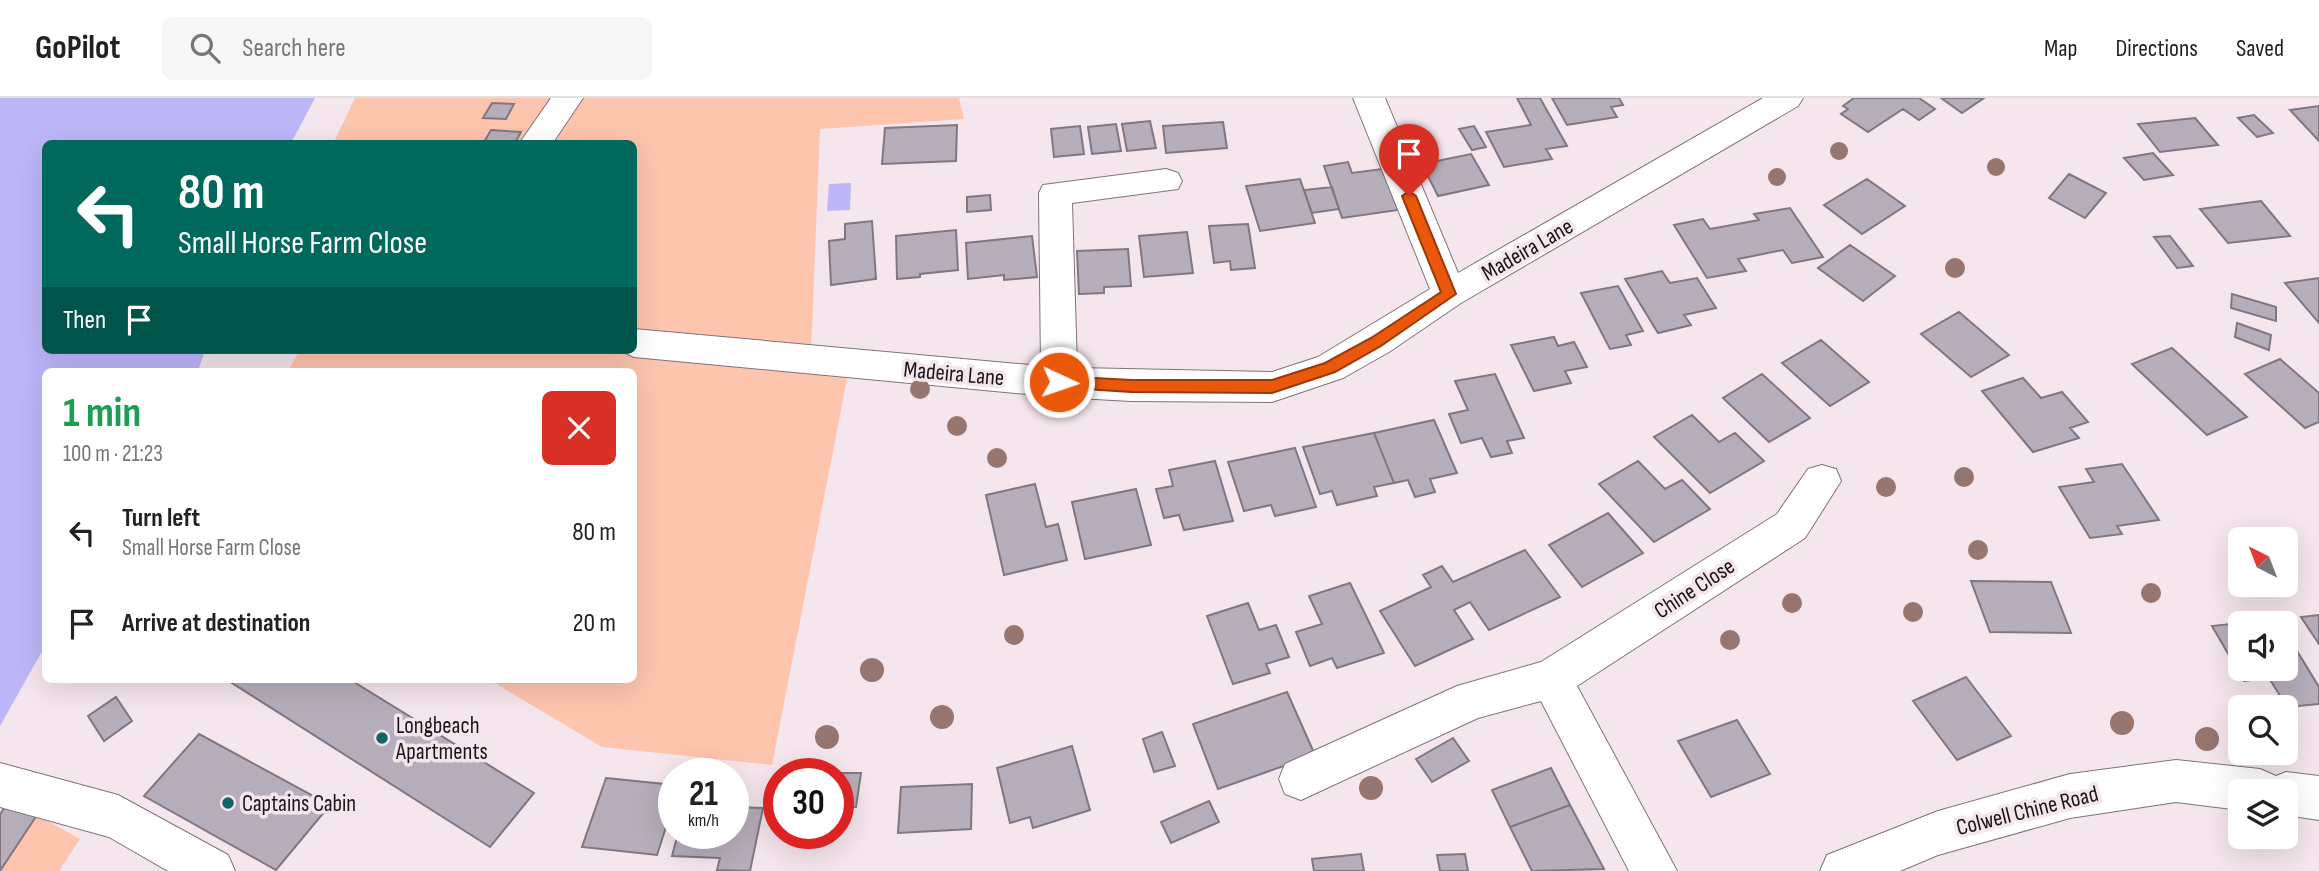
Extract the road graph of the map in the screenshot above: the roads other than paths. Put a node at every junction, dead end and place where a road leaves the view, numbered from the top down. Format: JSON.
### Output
{"nodes":[{"id":1,"x":567,"y":98,"type":"edge"},
{"id":2,"x":1369,"y":98,"type":"edge"},
{"id":3,"x":1787,"y":98,"type":"edge"},
{"id":4,"x":538,"y":140,"type":"edge"},
{"id":5,"x":1166,"y":181,"type":"dead end"},
{"id":6,"x":1449,"y":294,"type":"junction"},
{"id":7,"x":637,"y":343,"type":"edge"},
{"id":8,"x":1059,"y":382,"type":"junction"},
{"id":9,"x":1822,"y":481,"type":"dead end"},
{"id":10,"x":1550,"y":679,"type":"junction"},
{"id":11,"x":1301,"y":779,"type":"dead end"},
{"id":12,"x":0,"y":785,"type":"edge"},
{"id":13,"x":2228,"y":787,"type":"edge"},
{"id":14,"x":2298,"y":795,"type":"edge"},
{"id":15,"x":2319,"y":798,"type":"edge"},
{"id":16,"x":212,"y":871,"type":"edge"},
{"id":17,"x":1654,"y":871,"type":"edge"},
{"id":18,"x":1843,"y":871,"type":"edge"}],
"edges":[{"from":1,"to":4,"type":"street"},
{"from":2,"to":6,"type":"street"},
{"from":3,"to":6,"type":"street","name":"Madeira Lane"},
{"from":5,"to":8,"type":"street"},
{"from":6,"to":8,"type":"street","name":"Madeira Lane"},
{"from":7,"to":8,"type":"street","name":"Madeira Lane"},
{"from":9,"to":10,"type":"street","name":"Chine Close"},
{"from":10,"to":11,"type":"street","name":"Chine Close"},
{"from":10,"to":17,"type":"street"},
{"from":12,"to":16,"type":"street"},
{"from":13,"to":18,"type":"street","name":"Colwell Chine Road"},
{"from":14,"to":15,"type":"street"}]}
